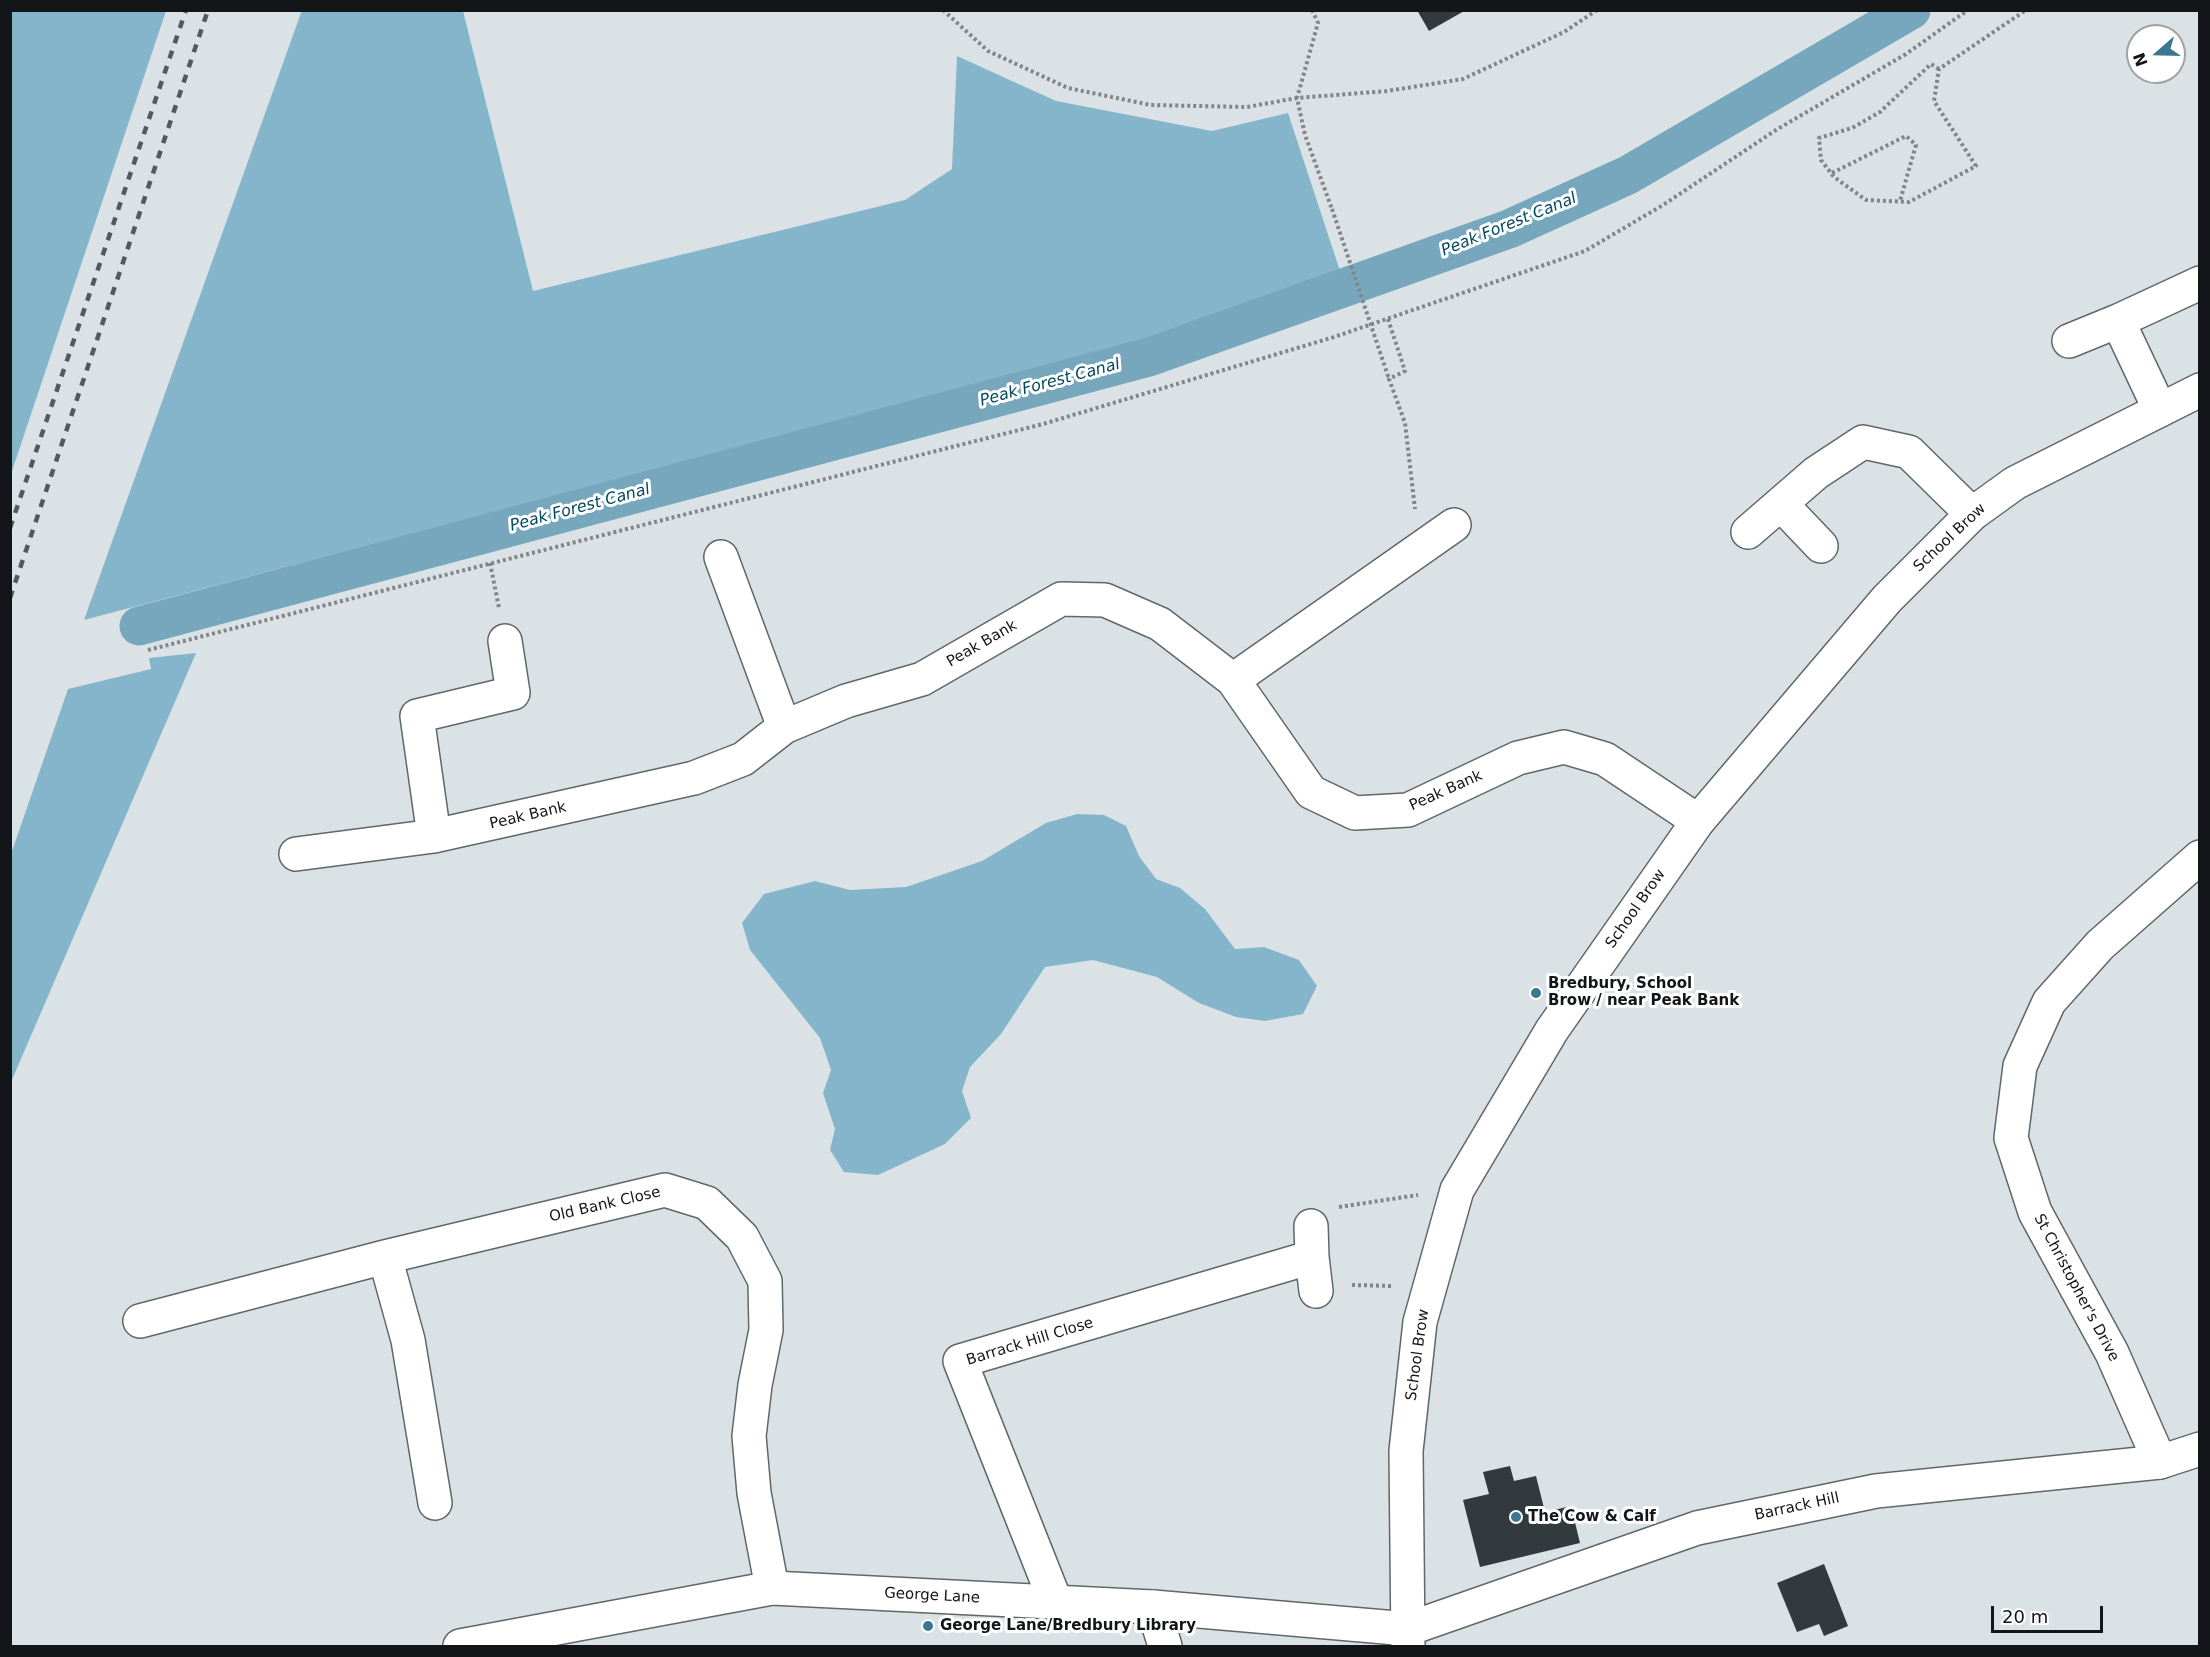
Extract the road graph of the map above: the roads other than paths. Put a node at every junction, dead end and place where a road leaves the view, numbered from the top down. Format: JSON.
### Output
{"nodes":[{"id":1,"x":2199,"y":283,"type":"edge"},
{"id":2,"x":2118,"y":321,"type":"junction"},
{"id":3,"x":2069,"y":341,"type":"dead end"},
{"id":4,"x":2199,"y":390,"type":"edge"},
{"id":5,"x":2160,"y":410,"type":"junction"},
{"id":6,"x":1781,"y":504,"type":"junction"},
{"id":7,"x":1972,"y":514,"type":"junction"},
{"id":8,"x":1454,"y":525,"type":"dead end"},
{"id":9,"x":1748,"y":532,"type":"dead end"},
{"id":10,"x":1821,"y":546,"type":"dead end"},
{"id":11,"x":720,"y":557,"type":"dead end"},
{"id":12,"x":506,"y":641,"type":"road end"},
{"id":13,"x":1233,"y":680,"type":"junction"},
{"id":14,"x":784,"y":727,"type":"junction"},
{"id":15,"x":1698,"y":821,"type":"junction"},
{"id":16,"x":434,"y":836,"type":"junction"},
{"id":17,"x":296,"y":854,"type":"dead end"},
{"id":18,"x":2199,"y":856,"type":"edge"},
{"id":19,"x":385,"y":1257,"type":"junction"},
{"id":20,"x":1316,"y":1291,"type":"dead end"},
{"id":21,"x":140,"y":1321,"type":"dead end"},
{"id":22,"x":2199,"y":1449,"type":"edge"},
{"id":23,"x":2160,"y":1462,"type":"junction"},
{"id":24,"x":435,"y":1503,"type":"dead end"},
{"id":25,"x":772,"y":1587,"type":"junction"},
{"id":26,"x":1056,"y":1603,"type":"junction"},
{"id":27,"x":1154,"y":1607,"type":"junction"},
{"id":28,"x":1408,"y":1638,"type":"edge"},
{"id":29,"x":460,"y":1647,"type":"edge"},
{"id":30,"x":1165,"y":1647,"type":"edge"}],
"edges":[{"from":1,"to":2,"type":"street"},
{"from":2,"to":3,"type":"street"},
{"from":2,"to":5,"type":"street"},
{"from":4,"to":5,"type":"street","name":"School Brow"},
{"from":5,"to":7,"type":"street","name":"School Brow"},
{"from":6,"to":7,"type":"street"},
{"from":6,"to":9,"type":"street"},
{"from":6,"to":10,"type":"street"},
{"from":7,"to":15,"type":"street","name":"School Brow"},
{"from":8,"to":13,"type":"street"},
{"from":11,"to":14,"type":"street"},
{"from":12,"to":16,"type":"street"},
{"from":13,"to":14,"type":"street","name":"Peak Bank"},
{"from":13,"to":15,"type":"street","name":"Peak Bank"},
{"from":14,"to":16,"type":"street","name":"Peak Bank"},
{"from":15,"to":28,"type":"street","name":"School Brow"},
{"from":16,"to":17,"type":"street","name":"Peak Bank"},
{"from":18,"to":23,"type":"street","name":"St Christopher's Drive"},
{"from":19,"to":21,"type":"street","name":"Old Bank Close"},
{"from":19,"to":24,"type":"street"},
{"from":19,"to":25,"type":"street","name":"Old Bank Close"},
{"from":20,"to":26,"type":"street","name":"Barrack Hill Close"},
{"from":22,"to":23,"type":"street","name":"Barrack Hill"},
{"from":23,"to":28,"type":"street","name":"Barrack Hill"},
{"from":25,"to":26,"type":"street","name":"George Lane"},
{"from":25,"to":29,"type":"street","name":"George Lane"},
{"from":26,"to":27,"type":"street","name":"George Lane"},
{"from":27,"to":28,"type":"street","name":"George Lane"},
{"from":27,"to":30,"type":"street"}]}
